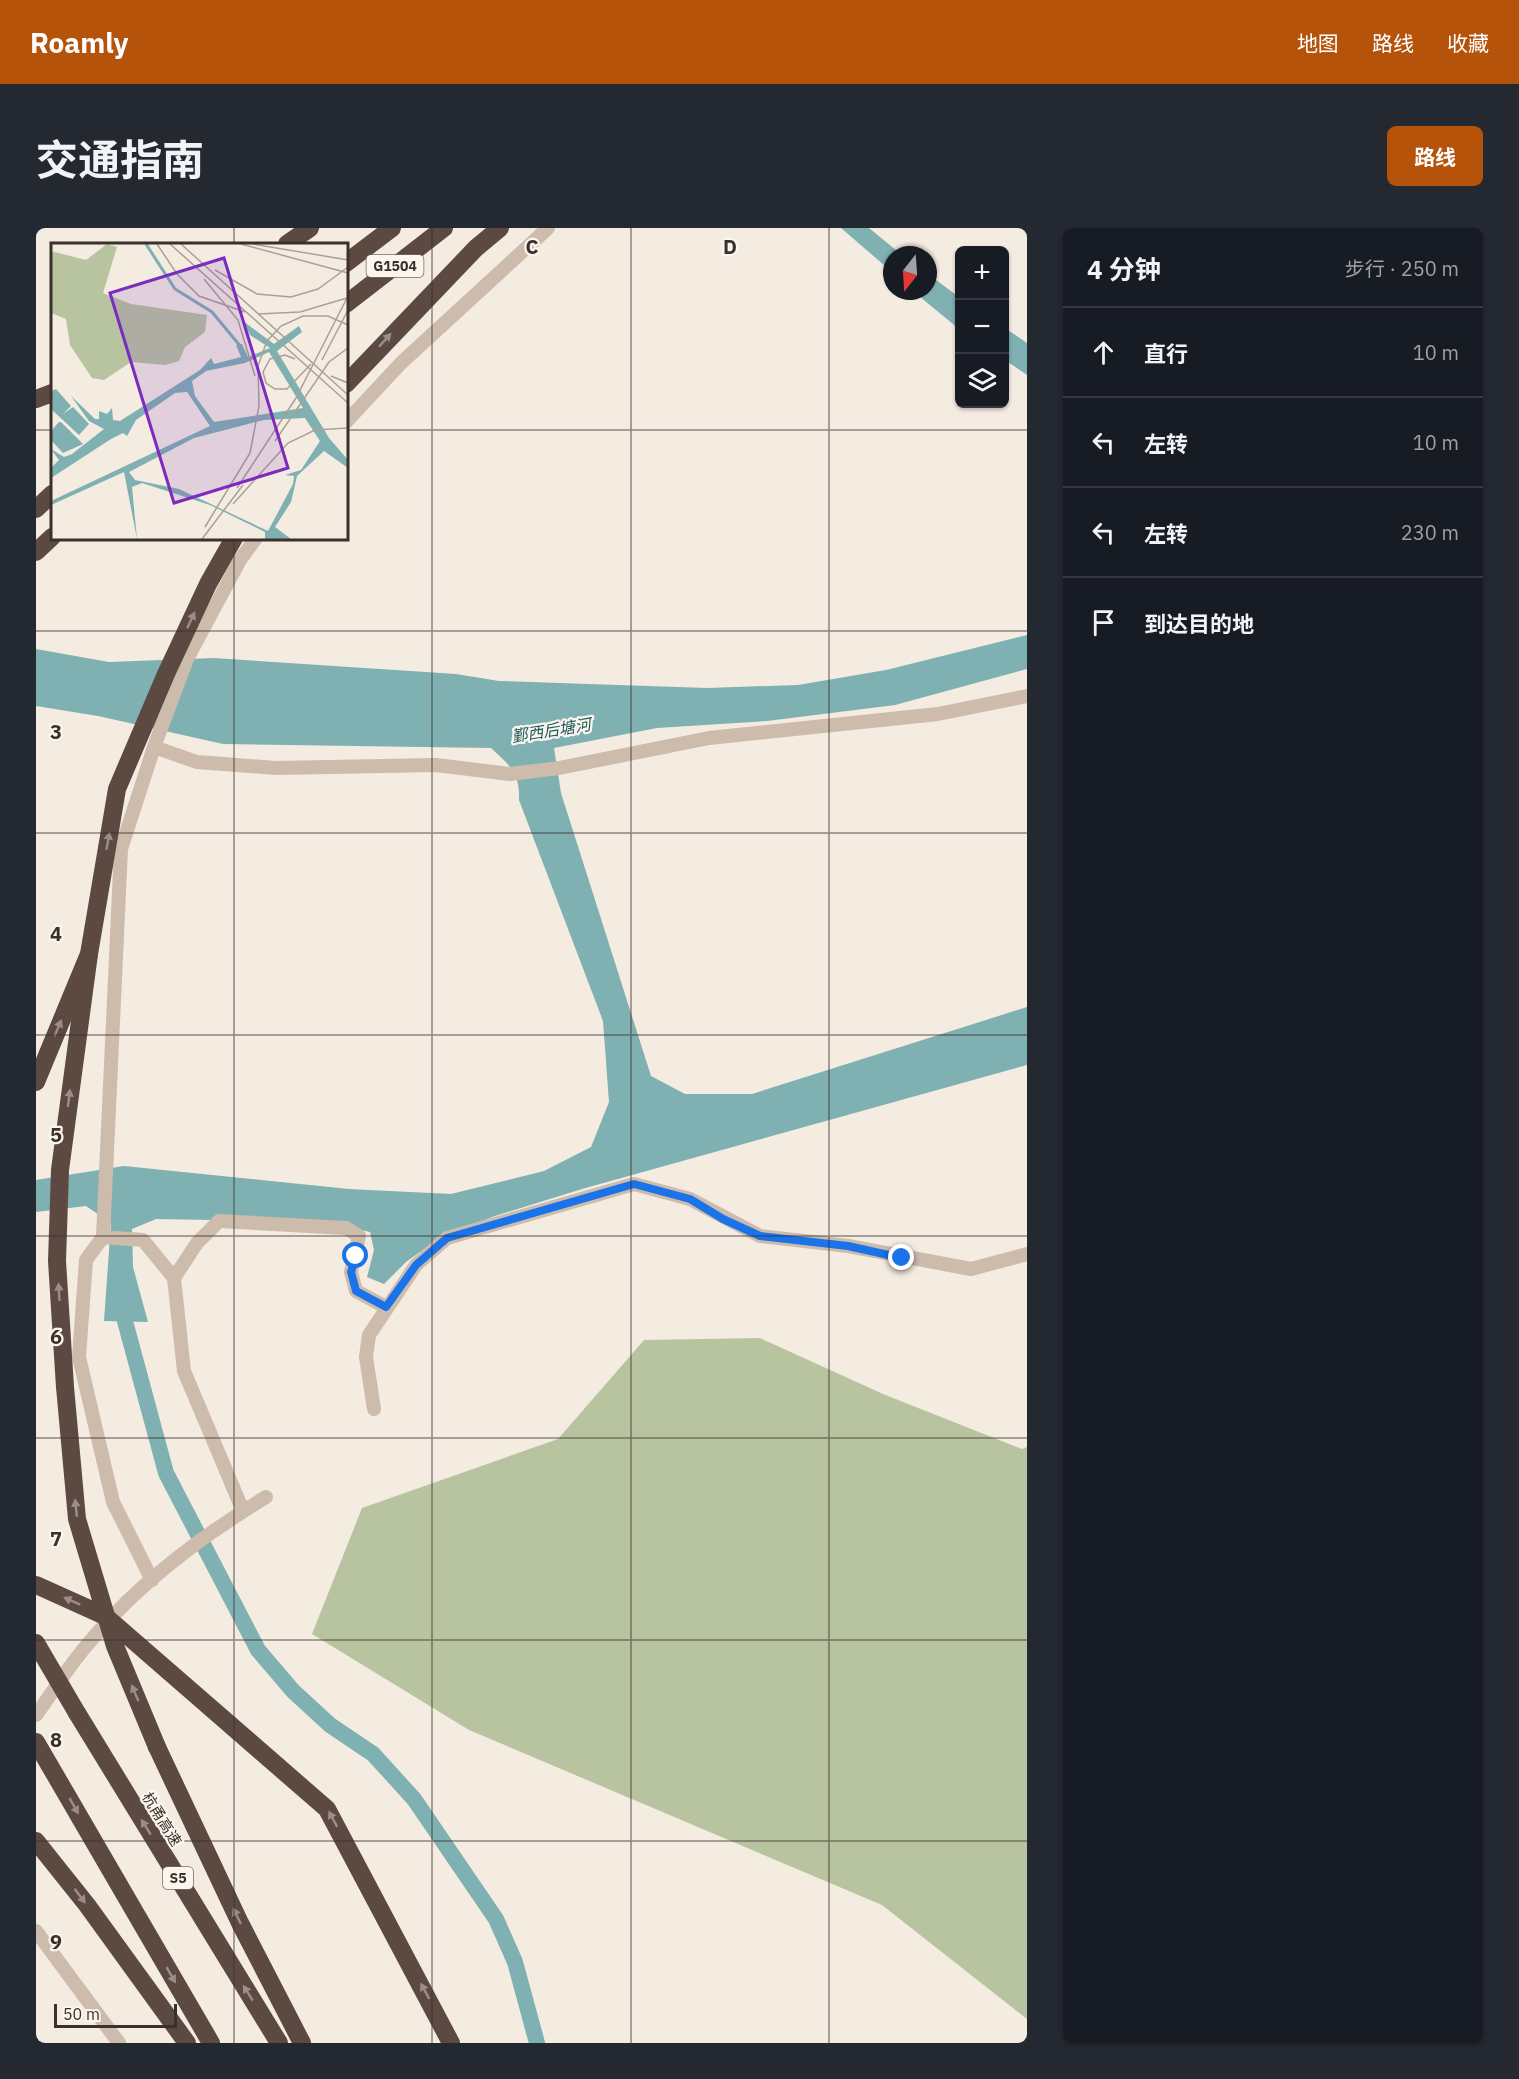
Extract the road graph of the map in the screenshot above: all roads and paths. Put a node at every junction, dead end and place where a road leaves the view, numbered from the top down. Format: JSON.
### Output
{"nodes":[{"id":1,"x":310,"y":228,"type":"edge"},
{"id":2,"x":392,"y":228,"type":"edge"},
{"id":3,"x":444,"y":228,"type":"edge"},
{"id":4,"x":500,"y":228,"type":"edge"},
{"id":5,"x":548,"y":228,"type":"edge"},
{"id":6,"x":288,"y":243,"type":"edge"},
{"id":7,"x":348,"y":261,"type":"edge"},
{"id":8,"x":348,"y":302,"type":"edge"},
{"id":9,"x":348,"y":382,"type":"edge"},
{"id":10,"x":51,"y":393,"type":"edge"},
{"id":11,"x":36,"y":399,"type":"edge"},
{"id":12,"x":348,"y":420,"type":"edge"},
{"id":13,"x":51,"y":487,"type":"edge"},
{"id":14,"x":51,"y":495,"type":"edge"},
{"id":15,"x":36,"y":496,"type":"edge"},
{"id":16,"x":36,"y":509,"type":"edge"},
{"id":17,"x":51,"y":538,"type":"edge"},
{"id":18,"x":233,"y":540,"type":"edge"},
{"id":19,"x":255,"y":540,"type":"edge"},
{"id":20,"x":36,"y":552,"type":"edge"},
{"id":21,"x":1027,"y":696,"type":"edge"},
{"id":22,"x":154,"y":747,"type":"junction"},
{"id":23,"x":89,"y":954,"type":"junction"},
{"id":24,"x":36,"y":1082,"type":"edge"},
{"id":25,"x":103,"y":1237,"type":"junction"},
{"id":26,"x":1027,"y":1254,"type":"edge"},
{"id":27,"x":174,"y":1278,"type":"junction"},
{"id":28,"x":386,"y":1307,"type":"junction"},
{"id":29,"x":374,"y":1409,"type":"dead end"},
{"id":30,"x":266,"y":1497,"type":"dead end"},
{"id":31,"x":237,"y":1515,"type":"junction"},
{"id":32,"x":152,"y":1580,"type":"junction"},
{"id":33,"x":36,"y":1585,"type":"edge"},
{"id":34,"x":36,"y":1643,"type":"edge"},
{"id":35,"x":36,"y":1715,"type":"edge"},
{"id":36,"x":40,"y":1749,"type":"edge"},
{"id":37,"x":40,"y":1845,"type":"edge"},
{"id":38,"x":36,"y":1931,"type":"edge"},
{"id":39,"x":119,"y":2043,"type":"edge"},
{"id":40,"x":187,"y":2043,"type":"edge"},
{"id":41,"x":211,"y":2043,"type":"edge"},
{"id":42,"x":279,"y":2043,"type":"edge"},
{"id":43,"x":303,"y":2043,"type":"edge"},
{"id":44,"x":451,"y":2043,"type":"edge"}],
"edges":[{"from":1,"to":6,"type":"highway"},
{"from":2,"to":7,"type":"highway","number":"G1504"},
{"from":3,"to":8,"type":"highway","number":"G1504"},
{"from":9,"to":4,"type":"highway","one_way":true},
{"from":5,"to":12,"type":"street"},
{"from":10,"to":11,"type":"highway"},
{"from":13,"to":15,"type":"highway"},
{"from":14,"to":16,"type":"highway"},
{"from":17,"to":20,"type":"highway"},
{"from":23,"to":18,"type":"highway","one_way":true},
{"from":19,"to":22,"type":"street"},
{"from":21,"to":22,"type":"street"},
{"from":22,"to":25,"type":"street"},
{"from":24,"to":23,"type":"highway","one_way":true,"bridge":true},
{"from":43,"to":23,"type":"highway","one_way":true,"bridge":true},
{"from":25,"to":27,"type":"street"},
{"from":25,"to":32,"type":"street"},
{"from":26,"to":28,"type":"street"},
{"from":27,"to":28,"type":"street"},
{"from":27,"to":31,"type":"street"},
{"from":28,"to":29,"type":"street"},
{"from":30,"to":31,"type":"street"},
{"from":31,"to":32,"type":"street"},
{"from":32,"to":35,"type":"street"},
{"from":44,"to":33,"type":"highway","one_way":true,"bridge":true},
{"from":42,"to":34,"type":"highway","name":"杭甬高速","number":"S5","one_way":true,"bridge":true},
{"from":36,"to":41,"type":"highway","one_way":true},
{"from":37,"to":40,"type":"highway","one_way":true},
{"from":38,"to":39,"type":"street"}]}
